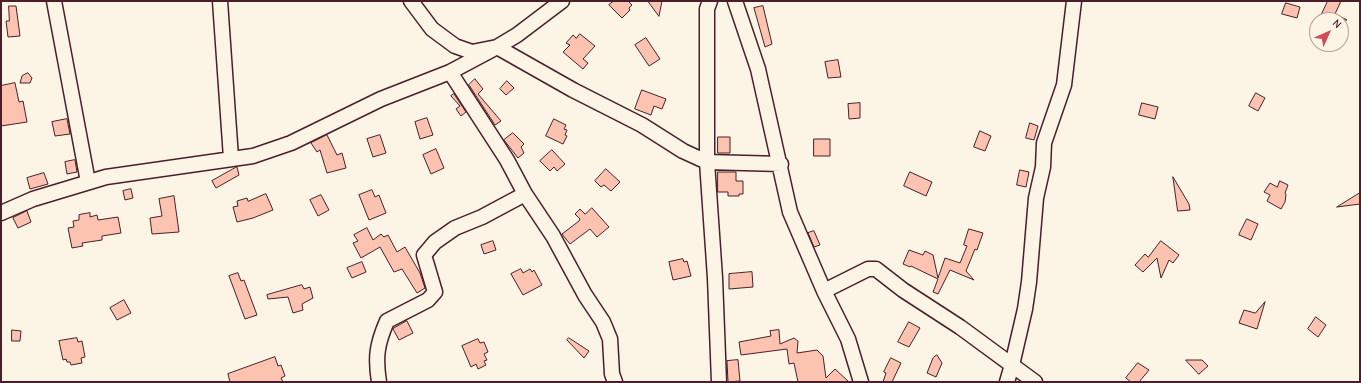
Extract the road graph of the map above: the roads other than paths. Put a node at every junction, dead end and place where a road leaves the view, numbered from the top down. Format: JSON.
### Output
{"nodes":[{"id":1,"x":54,"y":1,"type":"edge"},
{"id":2,"x":220,"y":1,"type":"edge"},
{"id":3,"x":411,"y":1,"type":"edge"},
{"id":4,"x":562,"y":1,"type":"edge"},
{"id":5,"x":710,"y":1,"type":"edge"},
{"id":6,"x":735,"y":1,"type":"edge"},
{"id":7,"x":1074,"y":1,"type":"edge"},
{"id":8,"x":498,"y":48,"type":"junction"},
{"id":9,"x":450,"y":72,"type":"junction"},
{"id":10,"x":231,"y":158,"type":"junction"},
{"id":11,"x":707,"y":162,"type":"junction"},
{"id":12,"x":781,"y":164,"type":"junction"},
{"id":13,"x":88,"y":182,"type":"junction"},
{"id":14,"x":525,"y":194,"type":"junction"},
{"id":15,"x":1,"y":213,"type":"edge"},
{"id":16,"x":824,"y":291,"type":"junction"},
{"id":17,"x":1012,"y":365,"type":"junction"},
{"id":18,"x":379,"y":382,"type":"edge"},
{"id":19,"x":615,"y":382,"type":"edge"},
{"id":20,"x":719,"y":382,"type":"edge"},
{"id":21,"x":861,"y":382,"type":"edge"},
{"id":22,"x":1007,"y":382,"type":"edge"},
{"id":23,"x":1035,"y":382,"type":"edge"}],
"edges":[{"from":1,"to":13,"type":"street"},
{"from":2,"to":10,"type":"street"},
{"from":3,"to":8,"type":"street"},
{"from":4,"to":8,"type":"street"},
{"from":5,"to":11,"type":"street"},
{"from":6,"to":12,"type":"street"},
{"from":7,"to":17,"type":"street"},
{"from":8,"to":9,"type":"street"},
{"from":8,"to":11,"type":"street"},
{"from":9,"to":10,"type":"street"},
{"from":9,"to":14,"type":"street"},
{"from":10,"to":13,"type":"street"},
{"from":11,"to":12,"type":"street"},
{"from":11,"to":20,"type":"street"},
{"from":12,"to":16,"type":"street"},
{"from":13,"to":15,"type":"street"},
{"from":14,"to":18,"type":"street"},
{"from":14,"to":19,"type":"street"},
{"from":16,"to":17,"type":"street"},
{"from":16,"to":21,"type":"street"},
{"from":17,"to":22,"type":"street"},
{"from":17,"to":23,"type":"street"}]}
